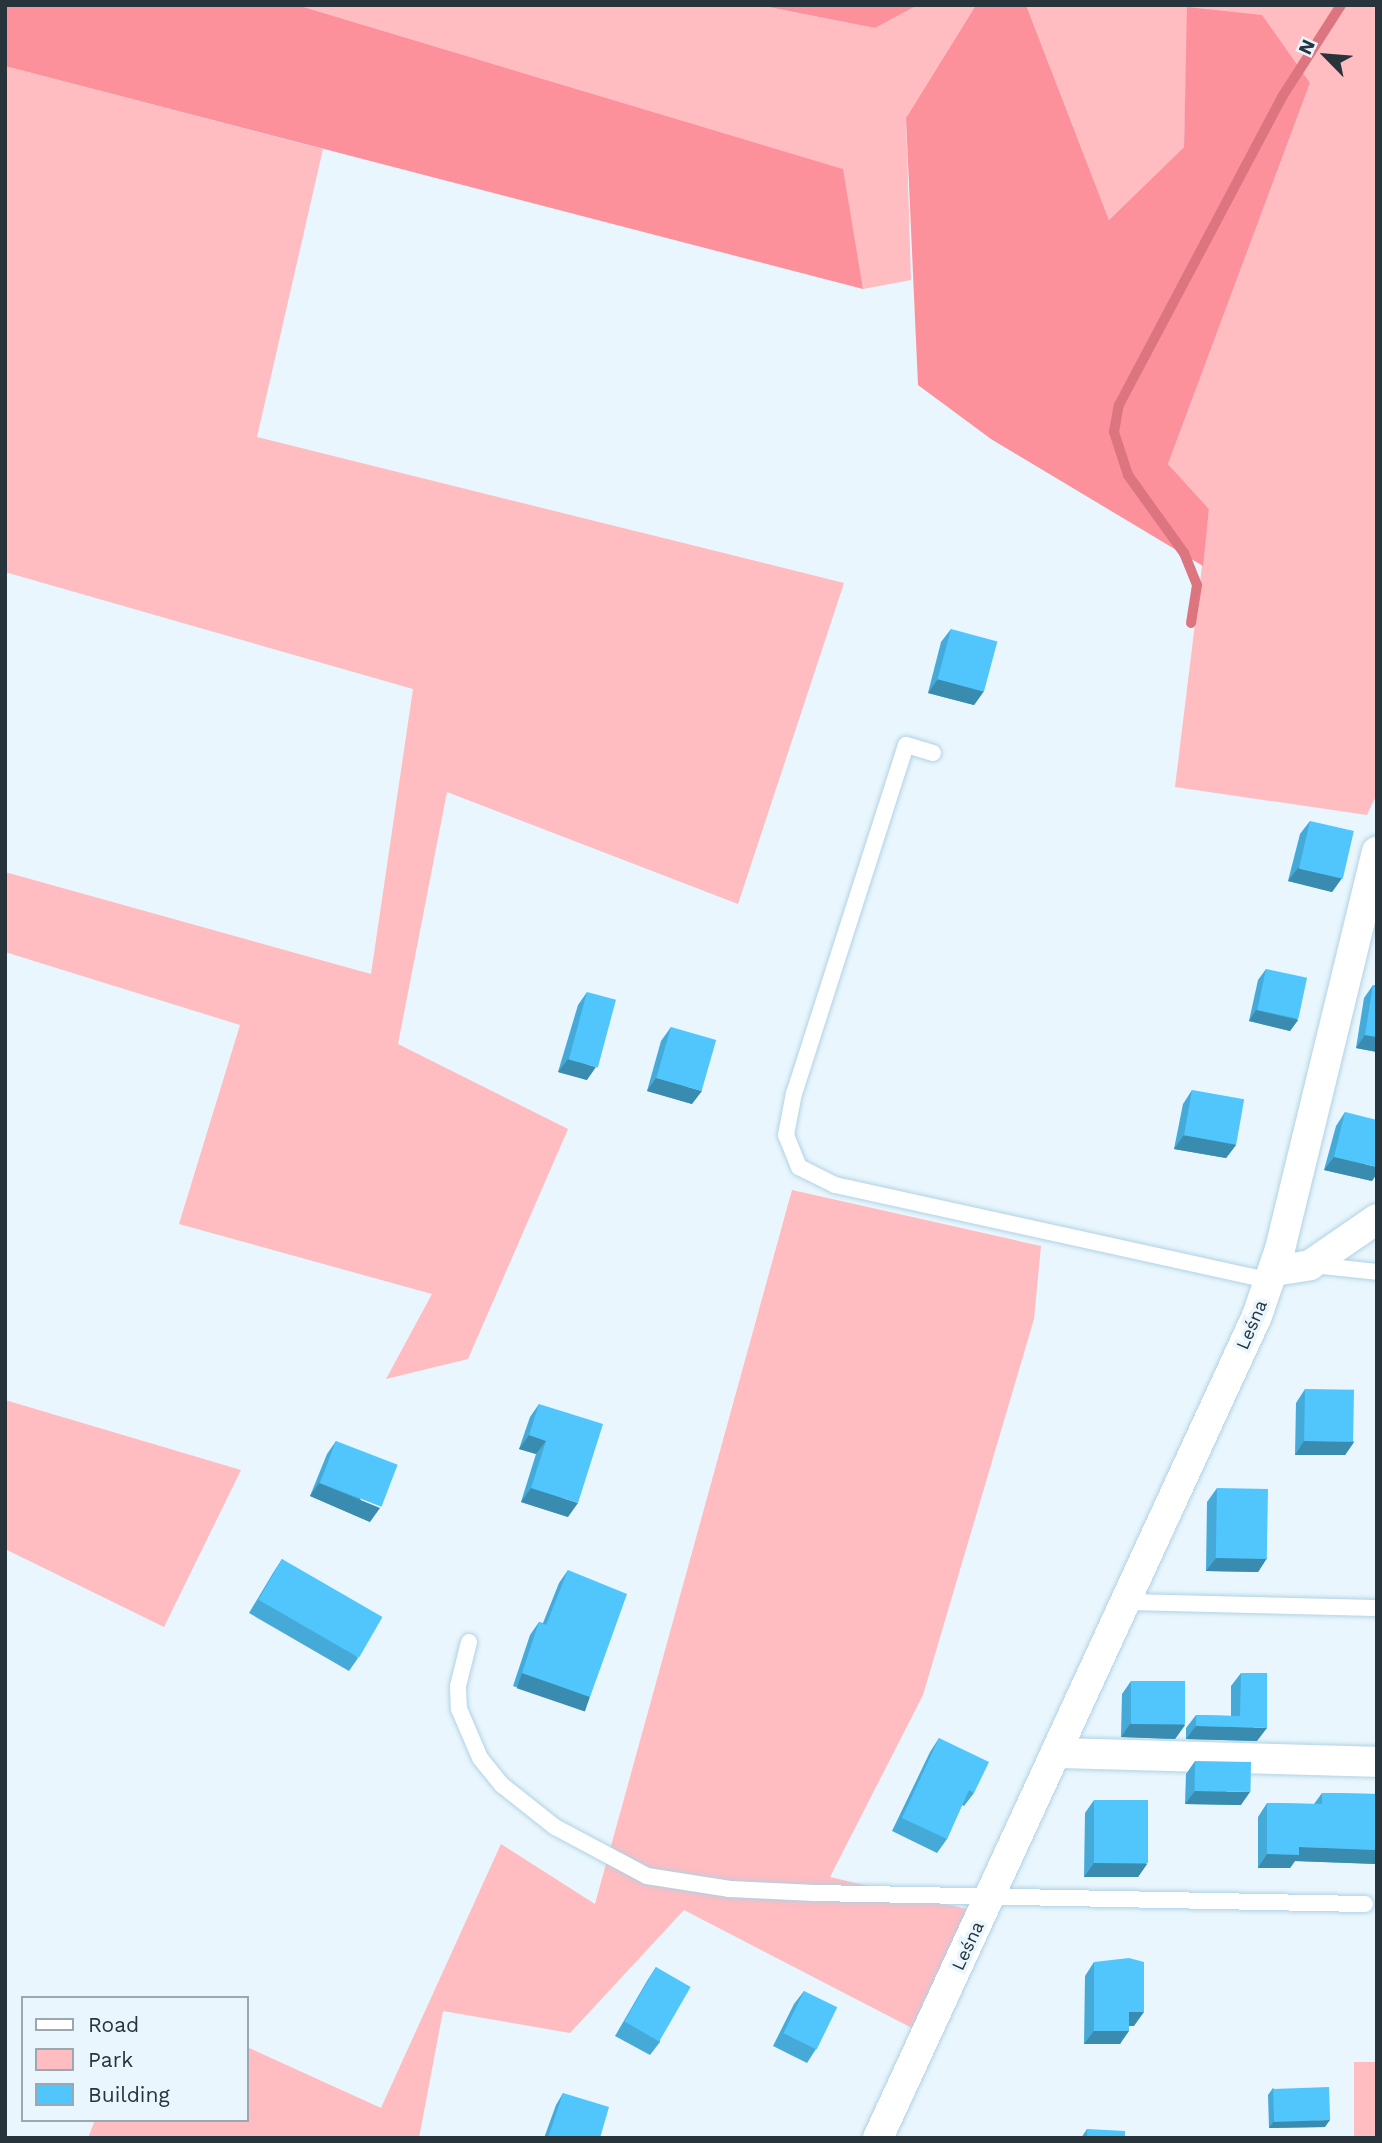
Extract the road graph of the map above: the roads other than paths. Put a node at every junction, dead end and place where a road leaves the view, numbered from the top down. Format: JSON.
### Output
{"nodes":[{"id":1,"x":933,"y":752,"type":"dead end"},
{"id":2,"x":1375,"y":865,"type":"edge"},
{"id":3,"x":1377,"y":1219,"type":"edge"},
{"id":4,"x":1311,"y":1265,"type":"junction"},
{"id":5,"x":1377,"y":1272,"type":"edge"},
{"id":6,"x":1272,"y":1276,"type":"junction"},
{"id":7,"x":1126,"y":1602,"type":"junction"},
{"id":8,"x":1377,"y":1608,"type":"edge"},
{"id":9,"x":468,"y":1642,"type":"dead end"},
{"id":10,"x":1057,"y":1753,"type":"junction"},
{"id":11,"x":1377,"y":1762,"type":"edge"},
{"id":12,"x":990,"y":1899,"type":"junction"},
{"id":13,"x":1365,"y":1904,"type":"dead end"},
{"id":14,"x":878,"y":2138,"type":"edge"}],
"edges":[{"from":1,"to":6,"type":"lane"},
{"from":2,"to":6,"type":"street","name":"Leśna"},
{"from":3,"to":4,"type":"street"},
{"from":4,"to":5,"type":"lane"},
{"from":4,"to":6,"type":"street"},
{"from":6,"to":7,"type":"street","name":"Leśna"},
{"from":7,"to":8,"type":"lane"},
{"from":7,"to":10,"type":"street","name":"Leśna"},
{"from":9,"to":12,"type":"lane"},
{"from":10,"to":11,"type":"street"},
{"from":10,"to":12,"type":"street","name":"Leśna"},
{"from":12,"to":13,"type":"lane"},
{"from":12,"to":14,"type":"street","name":"Leśna"}]}
